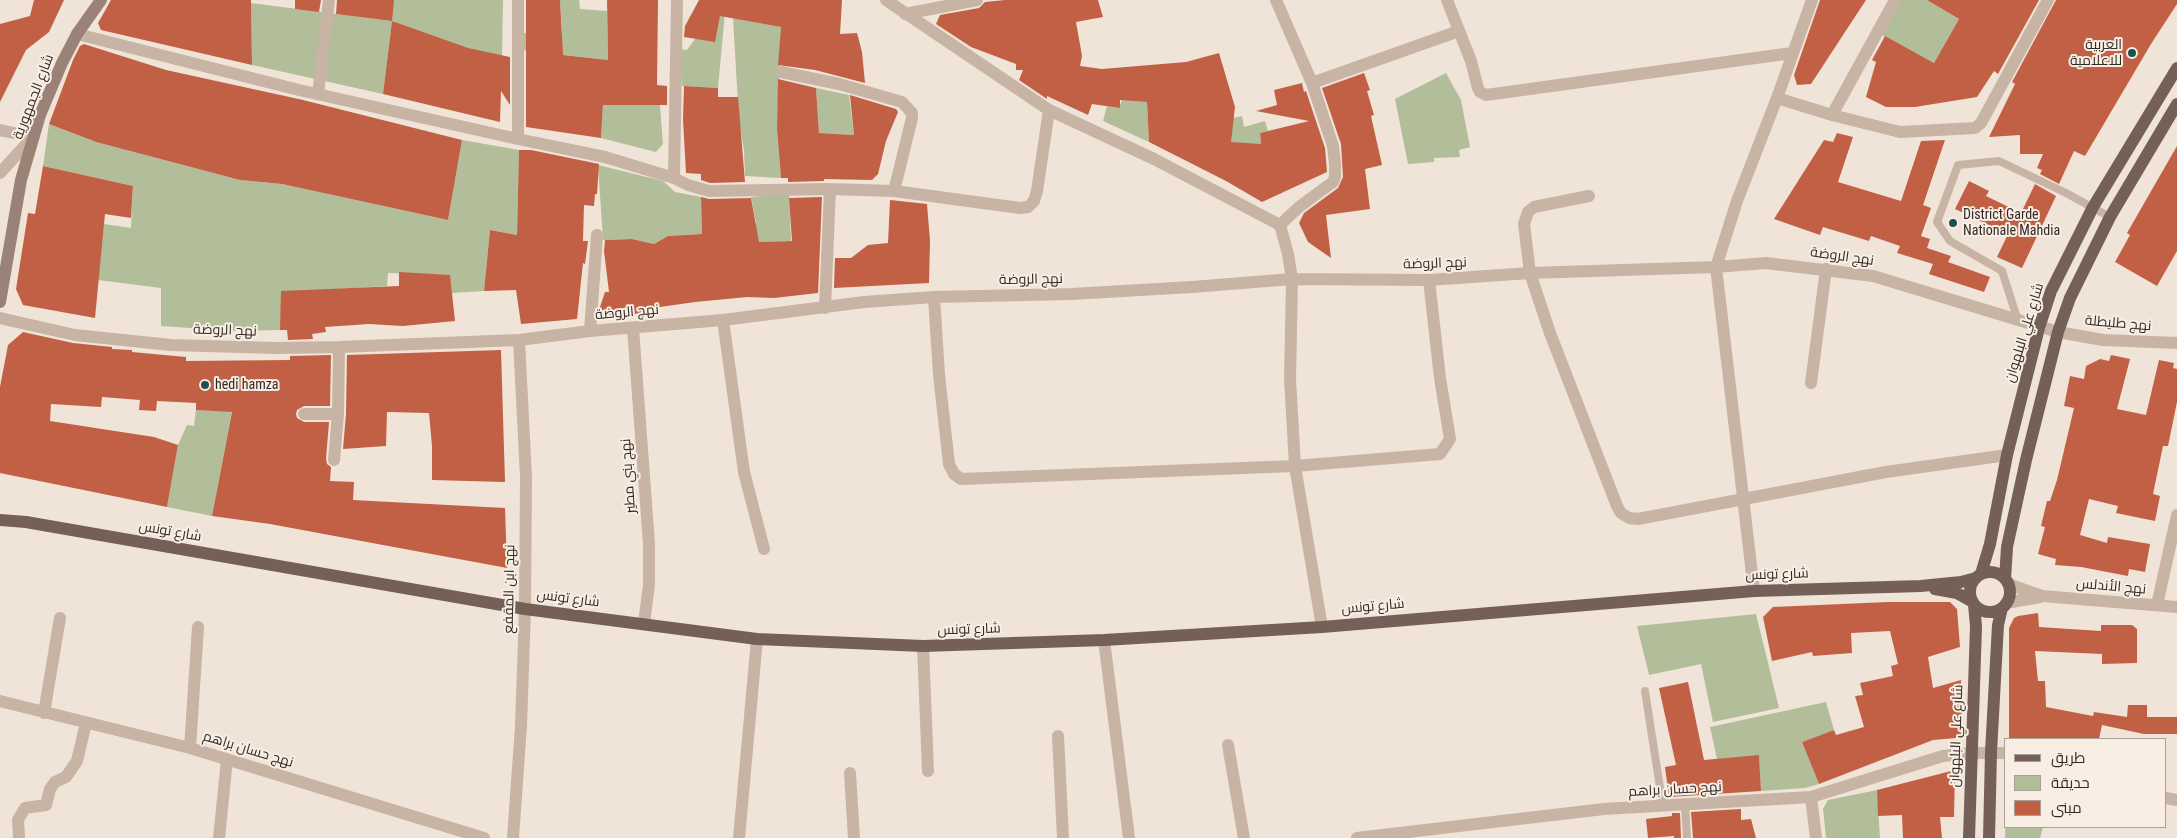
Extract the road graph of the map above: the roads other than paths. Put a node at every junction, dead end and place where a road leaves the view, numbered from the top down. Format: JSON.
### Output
{"nodes":[{"id":1,"x":101,"y":0,"type":"edge"},
{"id":2,"x":329,"y":0,"type":"edge"},
{"id":3,"x":518,"y":0,"type":"edge"},
{"id":4,"x":677,"y":0,"type":"edge"},
{"id":5,"x":886,"y":0,"type":"edge"},
{"id":6,"x":977,"y":0,"type":"edge"},
{"id":7,"x":1276,"y":0,"type":"edge"},
{"id":8,"x":1446,"y":0,"type":"edge"},
{"id":9,"x":1812,"y":0,"type":"edge"},
{"id":10,"x":1895,"y":0,"type":"edge"},
{"id":11,"x":2048,"y":0,"type":"edge"},
{"id":12,"x":905,"y":14,"type":"junction"},
{"id":13,"x":1459,"y":31,"type":"junction"},
{"id":14,"x":77,"y":34,"type":"junction"},
{"id":15,"x":1792,"y":53,"type":"junction"},
{"id":16,"x":2177,"y":68,"type":"edge"},
{"id":17,"x":781,"y":72,"type":"dead end"},
{"id":18,"x":1312,"y":83,"type":"junction"},
{"id":19,"x":318,"y":94,"type":"junction"},
{"id":20,"x":1777,"y":98,"type":"junction"},
{"id":21,"x":2177,"y":104,"type":"edge"},
{"id":22,"x":1049,"y":110,"type":"junction"},
{"id":23,"x":1832,"y":114,"type":"junction"},
{"id":24,"x":0,"y":130,"type":"edge"},
{"id":25,"x":33,"y":138,"type":"junction"},
{"id":26,"x":518,"y":139,"type":"junction"},
{"id":27,"x":2115,"y":170,"type":"junction"},
{"id":28,"x":0,"y":173,"type":"edge"},
{"id":29,"x":674,"y":178,"type":"junction"},
{"id":30,"x":2132,"y":178,"type":"junction"},
{"id":31,"x":830,"y":189,"type":"junction"},
{"id":32,"x":894,"y":191,"type":"junction"},
{"id":33,"x":1589,"y":196,"type":"dead end"},
{"id":34,"x":2093,"y":207,"type":"junction"},
{"id":35,"x":2110,"y":217,"type":"junction"},
{"id":36,"x":1280,"y":225,"type":"junction"},
{"id":37,"x":597,"y":235,"type":"dead end"},
{"id":38,"x":1716,"y":268,"type":"junction"},
{"id":39,"x":1826,"y":269,"type":"junction"},
{"id":40,"x":1530,"y":273,"type":"junction"},
{"id":41,"x":1292,"y":279,"type":"junction"},
{"id":42,"x":1429,"y":280,"type":"junction"},
{"id":43,"x":934,"y":296,"type":"junction"},
{"id":44,"x":0,"y":302,"type":"edge"},
{"id":45,"x":825,"y":308,"type":"junction"},
{"id":46,"x":0,"y":318,"type":"edge"},
{"id":47,"x":723,"y":320,"type":"junction"},
{"id":48,"x":2018,"y":321,"type":"junction"},
{"id":49,"x":633,"y":328,"type":"junction"},
{"id":50,"x":2039,"y":328,"type":"junction"},
{"id":51,"x":590,"y":331,"type":"junction"},
{"id":52,"x":2058,"y":332,"type":"junction"},
{"id":53,"x":519,"y":340,"type":"junction"},
{"id":54,"x":2177,"y":343,"type":"edge"},
{"id":55,"x":339,"y":347,"type":"junction"},
{"id":56,"x":1811,"y":382,"type":"dead end"},
{"id":57,"x":304,"y":414,"type":"dead end"},
{"id":58,"x":338,"y":414,"type":"junction"},
{"id":59,"x":2007,"y":455,"type":"junction"},
{"id":60,"x":334,"y":460,"type":"dead end"},
{"id":61,"x":1295,"y":466,"type":"junction"},
{"id":62,"x":1744,"y":499,"type":"junction"},
{"id":63,"x":0,"y":513,"type":"edge"},
{"id":64,"x":2177,"y":515,"type":"edge"},
{"id":65,"x":0,"y":520,"type":"edge"},
{"id":66,"x":26,"y":522,"type":"junction"},
{"id":67,"x":764,"y":549,"type":"dead end"},
{"id":68,"x":1978,"y":576,"type":"junction"},
{"id":69,"x":2007,"y":582,"type":"junction"},
{"id":70,"x":1921,"y":586,"type":"junction"},
{"id":71,"x":1754,"y":591,"type":"junction"},
{"id":72,"x":2042,"y":596,"type":"junction"},
{"id":73,"x":1974,"y":604,"type":"junction"},
{"id":74,"x":2004,"y":605,"type":"junction"},
{"id":75,"x":2157,"y":606,"type":"junction"},
{"id":76,"x":2177,"y":607,"type":"edge"},
{"id":77,"x":525,"y":609,"type":"junction"},
{"id":78,"x":60,"y":618,"type":"dead end"},
{"id":79,"x":644,"y":623,"type":"junction"},
{"id":80,"x":198,"y":627,"type":"dead end"},
{"id":81,"x":1322,"y":627,"type":"junction"},
{"id":82,"x":756,"y":639,"type":"junction"},
{"id":83,"x":1104,"y":640,"type":"junction"},
{"id":84,"x":923,"y":646,"type":"junction"},
{"id":85,"x":1645,"y":692,"type":"dead end"},
{"id":86,"x":0,"y":701,"type":"edge"},
{"id":87,"x":44,"y":713,"type":"junction"},
{"id":88,"x":86,"y":723,"type":"junction"},
{"id":89,"x":1058,"y":736,"type":"dead end"},
{"id":90,"x":1228,"y":745,"type":"dead end"},
{"id":91,"x":190,"y":748,"type":"junction"},
{"id":92,"x":1991,"y":752,"type":"junction"},
{"id":93,"x":1972,"y":753,"type":"junction"},
{"id":94,"x":2004,"y":753,"type":"edge"},
{"id":95,"x":227,"y":759,"type":"junction"},
{"id":96,"x":928,"y":771,"type":"dead end"},
{"id":97,"x":850,"y":773,"type":"dead end"},
{"id":98,"x":1811,"y":797,"type":"junction"},
{"id":99,"x":1663,"y":806,"type":"junction"},
{"id":100,"x":1685,"y":806,"type":"junction"},
{"id":101,"x":464,"y":836,"type":"edge"},
{"id":102,"x":18,"y":838,"type":"edge"},
{"id":103,"x":219,"y":838,"type":"edge"},
{"id":104,"x":484,"y":838,"type":"edge"},
{"id":105,"x":513,"y":838,"type":"edge"},
{"id":106,"x":739,"y":838,"type":"edge"},
{"id":107,"x":854,"y":838,"type":"edge"},
{"id":108,"x":1063,"y":838,"type":"edge"},
{"id":109,"x":1129,"y":838,"type":"edge"},
{"id":110,"x":1244,"y":838,"type":"edge"},
{"id":111,"x":1357,"y":838,"type":"edge"},
{"id":112,"x":1687,"y":838,"type":"edge"},
{"id":113,"x":1816,"y":838,"type":"edge"},
{"id":114,"x":1970,"y":838,"type":"edge"},
{"id":115,"x":1989,"y":838,"type":"edge"}],
"edges":[{"from":1,"to":14,"type":"main road","name":"شارع الجمهورية"},
{"from":2,"to":19,"type":"street"},
{"from":3,"to":26,"type":"street"},
{"from":4,"to":29,"type":"street"},
{"from":5,"to":12,"type":"street"},
{"from":6,"to":12,"type":"street"},
{"from":7,"to":18,"type":"street"},
{"from":8,"to":13,"type":"street"},
{"from":9,"to":15,"type":"street"},
{"from":10,"to":23,"type":"street"},
{"from":11,"to":23,"type":"street"},
{"from":12,"to":22,"type":"street"},
{"from":13,"to":15,"type":"street"},
{"from":13,"to":18,"type":"street"},
{"from":14,"to":19,"type":"street"},
{"from":14,"to":25,"type":"main road","name":"شارع الجمهورية"},
{"from":15,"to":20,"type":"street"},
{"from":16,"to":27,"type":"main road","name":"شارع علي البلهوان"},
{"from":17,"to":32,"type":"street"},
{"from":18,"to":36,"type":"street"},
{"from":19,"to":26,"type":"street"},
{"from":20,"to":23,"type":"street"},
{"from":20,"to":38,"type":"street"},
{"from":21,"to":30,"type":"main road"},
{"from":22,"to":32,"type":"street"},
{"from":22,"to":36,"type":"street"},
{"from":24,"to":25,"type":"street"},
{"from":25,"to":28,"type":"street"},
{"from":25,"to":44,"type":"main road","name":"شارع الجمهورية"},
{"from":26,"to":29,"type":"street"},
{"from":27,"to":30,"type":"main road"},
{"from":27,"to":34,"type":"main road","name":"شارع علي البلهوان"},
{"from":29,"to":31,"type":"street"},
{"from":30,"to":35,"type":"main road"},
{"from":31,"to":32,"type":"street"},
{"from":31,"to":45,"type":"street"},
{"from":33,"to":40,"type":"street"},
{"from":34,"to":35,"type":"lane"},
{"from":34,"to":48,"type":"lane"},
{"from":34,"to":50,"type":"main road","name":"شارع علي البلهوان"},
{"from":35,"to":52,"type":"main road"},
{"from":36,"to":41,"type":"street"},
{"from":37,"to":51,"type":"street"},
{"from":38,"to":39,"type":"street","name":"نهج الروضة"},
{"from":38,"to":40,"type":"street","name":"نهج الروضة"},
{"from":38,"to":62,"type":"street"},
{"from":39,"to":48,"type":"street","name":"نهج الروضة"},
{"from":39,"to":56,"type":"street"},
{"from":40,"to":42,"type":"street","name":"نهج الروضة"},
{"from":40,"to":62,"type":"street"},
{"from":41,"to":42,"type":"street","name":"نهج الروضة"},
{"from":41,"to":43,"type":"street","name":"نهج الروضة"},
{"from":41,"to":61,"type":"street"},
{"from":42,"to":61,"type":"street"},
{"from":43,"to":45,"type":"street","name":"نهج الروضة"},
{"from":43,"to":61,"type":"street"},
{"from":45,"to":47,"type":"street","name":"نهج الروضة"},
{"from":46,"to":55,"type":"street","name":"نهج الروضة"},
{"from":47,"to":49,"type":"street","name":"نهج الروضة"},
{"from":47,"to":67,"type":"street"},
{"from":48,"to":50,"type":"street","name":"نهج الروضة"},
{"from":49,"to":51,"type":"street","name":"نهج الروضة"},
{"from":49,"to":79,"type":"street","name":"نهج بني مطير"},
{"from":50,"to":52,"type":"street","name":"نهج الروضة"},
{"from":50,"to":59,"type":"main road","name":"شارع علي البلهوان"},
{"from":51,"to":53,"type":"street","name":"نهج الروضة"},
{"from":52,"to":54,"type":"street","name":"نهج طليطلة"},
{"from":52,"to":69,"type":"main road"},
{"from":53,"to":55,"type":"street","name":"نهج الروضة"},
{"from":53,"to":77,"type":"street","name":"نهج ابن المقفع"},
{"from":55,"to":58,"type":"street"},
{"from":57,"to":58,"type":"street"},
{"from":58,"to":60,"type":"street"},
{"from":59,"to":62,"type":"street"},
{"from":59,"to":68,"type":"main road","name":"شارع علي البلهوان"},
{"from":61,"to":81,"type":"street"},
{"from":62,"to":71,"type":"street"},
{"from":63,"to":66,"type":"main road","name":"شارع تونس"},
{"from":64,"to":75,"type":"street"},
{"from":65,"to":66,"type":"main road","name":"شارع تونس"},
{"from":66,"to":77,"type":"main road","name":"شارع تونس"},
{"from":68,"to":69,"type":"main road"},
{"from":68,"to":70,"type":"main road","name":"شارع تونس"},
{"from":68,"to":73,"type":"main road"},
{"from":69,"to":72,"type":"street","name":"نهج الأندلس"},
{"from":69,"to":74,"type":"main road"},
{"from":70,"to":71,"type":"main road","name":"شارع تونس"},
{"from":70,"to":73,"type":"main road","name":"شارع تونس"},
{"from":71,"to":81,"type":"main road","name":"شارع تونس"},
{"from":72,"to":74,"type":"street","name":"نهج الأندلس"},
{"from":72,"to":75,"type":"street","name":"نهج الأندلس"},
{"from":73,"to":74,"type":"main road"},
{"from":73,"to":93,"type":"main road","name":"شارع علي البلهوان"},
{"from":74,"to":92,"type":"main road"},
{"from":75,"to":76,"type":"street","name":"نهج الأندلس"},
{"from":77,"to":79,"type":"main road","name":"شارع تونس"},
{"from":77,"to":105,"type":"street","name":"نهج ابن المقفع"},
{"from":78,"to":87,"type":"street"},
{"from":79,"to":82,"type":"main road","name":"شارع تونس"},
{"from":80,"to":91,"type":"street"},
{"from":81,"to":83,"type":"main road","name":"شارع تونس"},
{"from":82,"to":84,"type":"main road","name":"شارع تونس"},
{"from":82,"to":106,"type":"street"},
{"from":83,"to":84,"type":"main road","name":"شارع تونس"},
{"from":83,"to":109,"type":"street"},
{"from":84,"to":96,"type":"street"},
{"from":85,"to":99,"type":"lane"},
{"from":86,"to":87,"type":"street","name":"نهج حسان براهم"},
{"from":87,"to":88,"type":"street","name":"نهج حسان براهم"},
{"from":88,"to":91,"type":"street","name":"نهج حسان براهم"},
{"from":88,"to":102,"type":"street"},
{"from":89,"to":108,"type":"street"},
{"from":90,"to":110,"type":"street"},
{"from":91,"to":95,"type":"street","name":"نهج حسان براهم"},
{"from":92,"to":93,"type":"street","name":"نهج حسان براهم"},
{"from":92,"to":94,"type":"street","name":"نهج حسان براهم"},
{"from":92,"to":115,"type":"main road"},
{"from":93,"to":98,"type":"street","name":"نهج حسان براهم"},
{"from":93,"to":114,"type":"main road","name":"شارع علي البلهوان"},
{"from":95,"to":101,"type":"street","name":"نهج حسان براهم"},
{"from":95,"to":103,"type":"street"},
{"from":97,"to":107,"type":"street"},
{"from":98,"to":100,"type":"street","name":"نهج حسان براهم"},
{"from":98,"to":113,"type":"street"},
{"from":99,"to":100,"type":"street","name":"نهج حسان براهم"},
{"from":99,"to":111,"type":"street","name":"نهج حسان براهم"},
{"from":100,"to":112,"type":"lane"},
{"from":101,"to":104,"type":"street","name":"نهج حسان براهم"}]}
